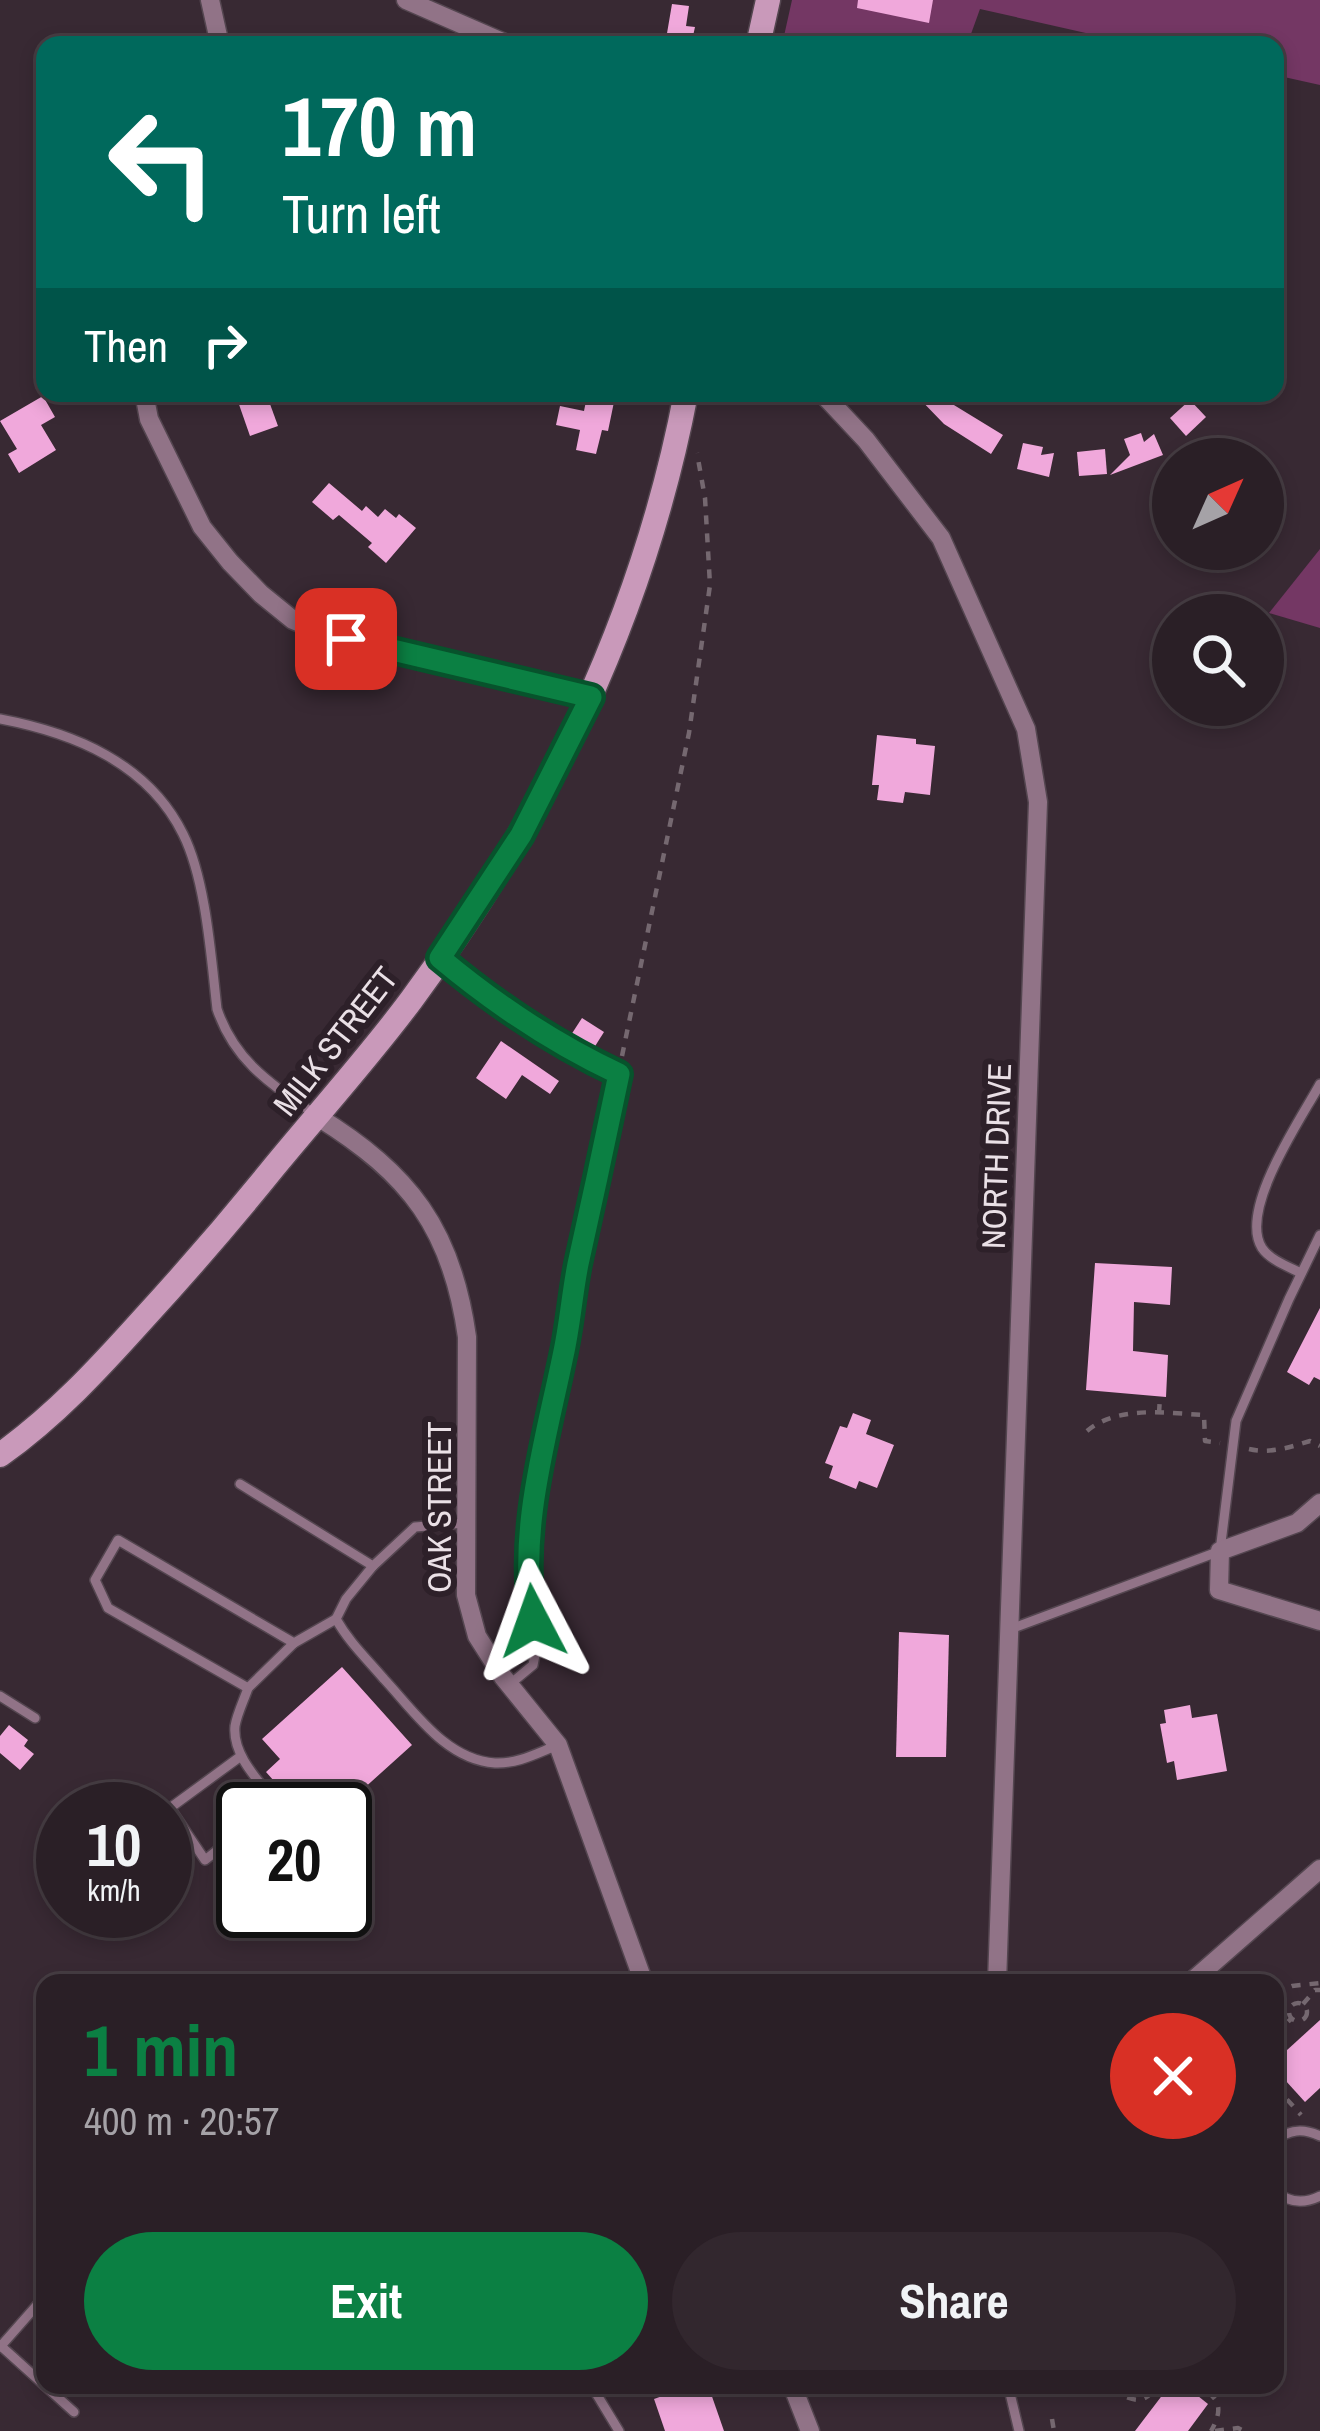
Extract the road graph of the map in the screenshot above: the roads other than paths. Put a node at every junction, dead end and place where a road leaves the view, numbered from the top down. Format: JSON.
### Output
{"nodes":[{"id":1,"x":210,"y":0,"type":"edge"},
{"id":2,"x":406,"y":0,"type":"edge"},
{"id":3,"x":768,"y":0,"type":"edge"},
{"id":4,"x":218,"y":36,"type":"edge"},
{"id":5,"x":488,"y":36,"type":"edge"},
{"id":6,"x":760,"y":36,"type":"edge"},
{"id":7,"x":146,"y":402,"type":"edge"},
{"id":8,"x":684,"y":402,"type":"edge"},
{"id":9,"x":830,"y":402,"type":"edge"},
{"id":10,"x":591,"y":697,"type":"junction"},
{"id":11,"x":0,"y":719,"type":"edge"},
{"id":12,"x":440,"y":958,"type":"junction"},
{"id":13,"x":1320,"y":1084,"type":"edge"},
{"id":14,"x":319,"y":1117,"type":"junction"},
{"id":15,"x":1320,"y":1235,"type":"edge"},
{"id":16,"x":1301,"y":1273,"type":"junction"},
{"id":17,"x":0,"y":1456,"type":"edge"},
{"id":18,"x":240,"y":1484,"type":"dead end"},
{"id":19,"x":1320,"y":1503,"type":"edge"},
{"id":20,"x":466,"y":1523,"type":"junction"},
{"id":21,"x":1220,"y":1550,"type":"junction"},
{"id":22,"x":373,"y":1566,"type":"junction"},
{"id":23,"x":337,"y":1619,"type":"junction"},
{"id":24,"x":1320,"y":1622,"type":"edge"},
{"id":25,"x":1008,"y":1630,"type":"junction"},
{"id":26,"x":294,"y":1643,"type":"junction"},
{"id":27,"x":509,"y":1685,"type":"junction"},
{"id":28,"x":248,"y":1688,"type":"junction"},
{"id":29,"x":0,"y":1696,"type":"edge"},
{"id":30,"x":35,"y":1718,"type":"dead end"},
{"id":31,"x":558,"y":1744,"type":"junction"},
{"id":32,"x":241,"y":1756,"type":"junction"},
{"id":33,"x":260,"y":1782,"type":"edge"},
{"id":34,"x":216,"y":1852,"type":"edge"},
{"id":35,"x":1320,"y":1869,"type":"edge"},
{"id":36,"x":641,"y":1974,"type":"edge"},
{"id":37,"x":997,"y":1974,"type":"edge"},
{"id":38,"x":1200,"y":1974,"type":"edge"},
{"id":39,"x":1284,"y":2130,"type":"edge"},
{"id":40,"x":1287,"y":2133,"type":"junction"},
{"id":41,"x":1284,"y":2135,"type":"edge"},
{"id":42,"x":1320,"y":2137,"type":"edge"},
{"id":43,"x":1320,"y":2196,"type":"edge"},
{"id":44,"x":1284,"y":2197,"type":"edge"},
{"id":45,"x":36,"y":2306,"type":"edge"},
{"id":46,"x":0,"y":2346,"type":"edge"},
{"id":47,"x":36,"y":2378,"type":"edge"},
{"id":48,"x":54,"y":2394,"type":"edge"},
{"id":49,"x":596,"y":2394,"type":"edge"},
{"id":50,"x":795,"y":2394,"type":"edge"},
{"id":51,"x":1010,"y":2394,"type":"edge"},
{"id":52,"x":74,"y":2412,"type":"dead end"},
{"id":53,"x":619,"y":2431,"type":"edge"},
{"id":54,"x":809,"y":2431,"type":"edge"},
{"id":55,"x":1018,"y":2431,"type":"edge"}],
"edges":[{"from":1,"to":4,"type":"street"},
{"from":2,"to":5,"type":"street"},
{"from":3,"to":6,"type":"main road"},
{"from":7,"to":10,"type":"street"},
{"from":8,"to":10,"type":"main road","name":"MILK STREET"},
{"from":9,"to":25,"type":"street","name":"NORTH DRIVE"},
{"from":10,"to":12,"type":"main road","name":"MILK STREET"},
{"from":11,"to":14,"type":"lane"},
{"from":12,"to":14,"type":"main road","name":"MILK STREET"},
{"from":12,"to":27,"type":"lane"},
{"from":13,"to":16,"type":"lane"},
{"from":14,"to":17,"type":"main road","name":"MILK STREET"},
{"from":14,"to":20,"type":"street","name":"OAK STREET"},
{"from":15,"to":16,"type":"lane"},
{"from":16,"to":21,"type":"lane"},
{"from":18,"to":22,"type":"lane"},
{"from":19,"to":21,"type":"street"},
{"from":20,"to":22,"type":"lane"},
{"from":20,"to":27,"type":"street","name":"OAK STREET"},
{"from":21,"to":24,"type":"street"},
{"from":21,"to":25,"type":"lane"},
{"from":22,"to":23,"type":"lane"},
{"from":23,"to":26,"type":"lane"},
{"from":23,"to":31,"type":"lane"},
{"from":25,"to":37,"type":"street","name":"NORTH DRIVE"},
{"from":26,"to":28,"type":"lane"},
{"from":26,"to":28,"type":"lane"},
{"from":27,"to":31,"type":"street","name":"OAK STREET"},
{"from":28,"to":32,"type":"lane"},
{"from":29,"to":30,"type":"lane"},
{"from":31,"to":36,"type":"street","name":"OAK STREET"},
{"from":32,"to":33,"type":"lane"},
{"from":32,"to":34,"type":"lane"},
{"from":35,"to":38,"type":"street"},
{"from":39,"to":40,"type":"lane"},
{"from":40,"to":41,"type":"lane"},
{"from":40,"to":42,"type":"lane"},
{"from":43,"to":44,"type":"lane"},
{"from":45,"to":46,"type":"lane"},
{"from":46,"to":47,"type":"lane"},
{"from":48,"to":52,"type":"lane"},
{"from":49,"to":53,"type":"lane"},
{"from":50,"to":54,"type":"street"},
{"from":51,"to":55,"type":"lane"}]}
